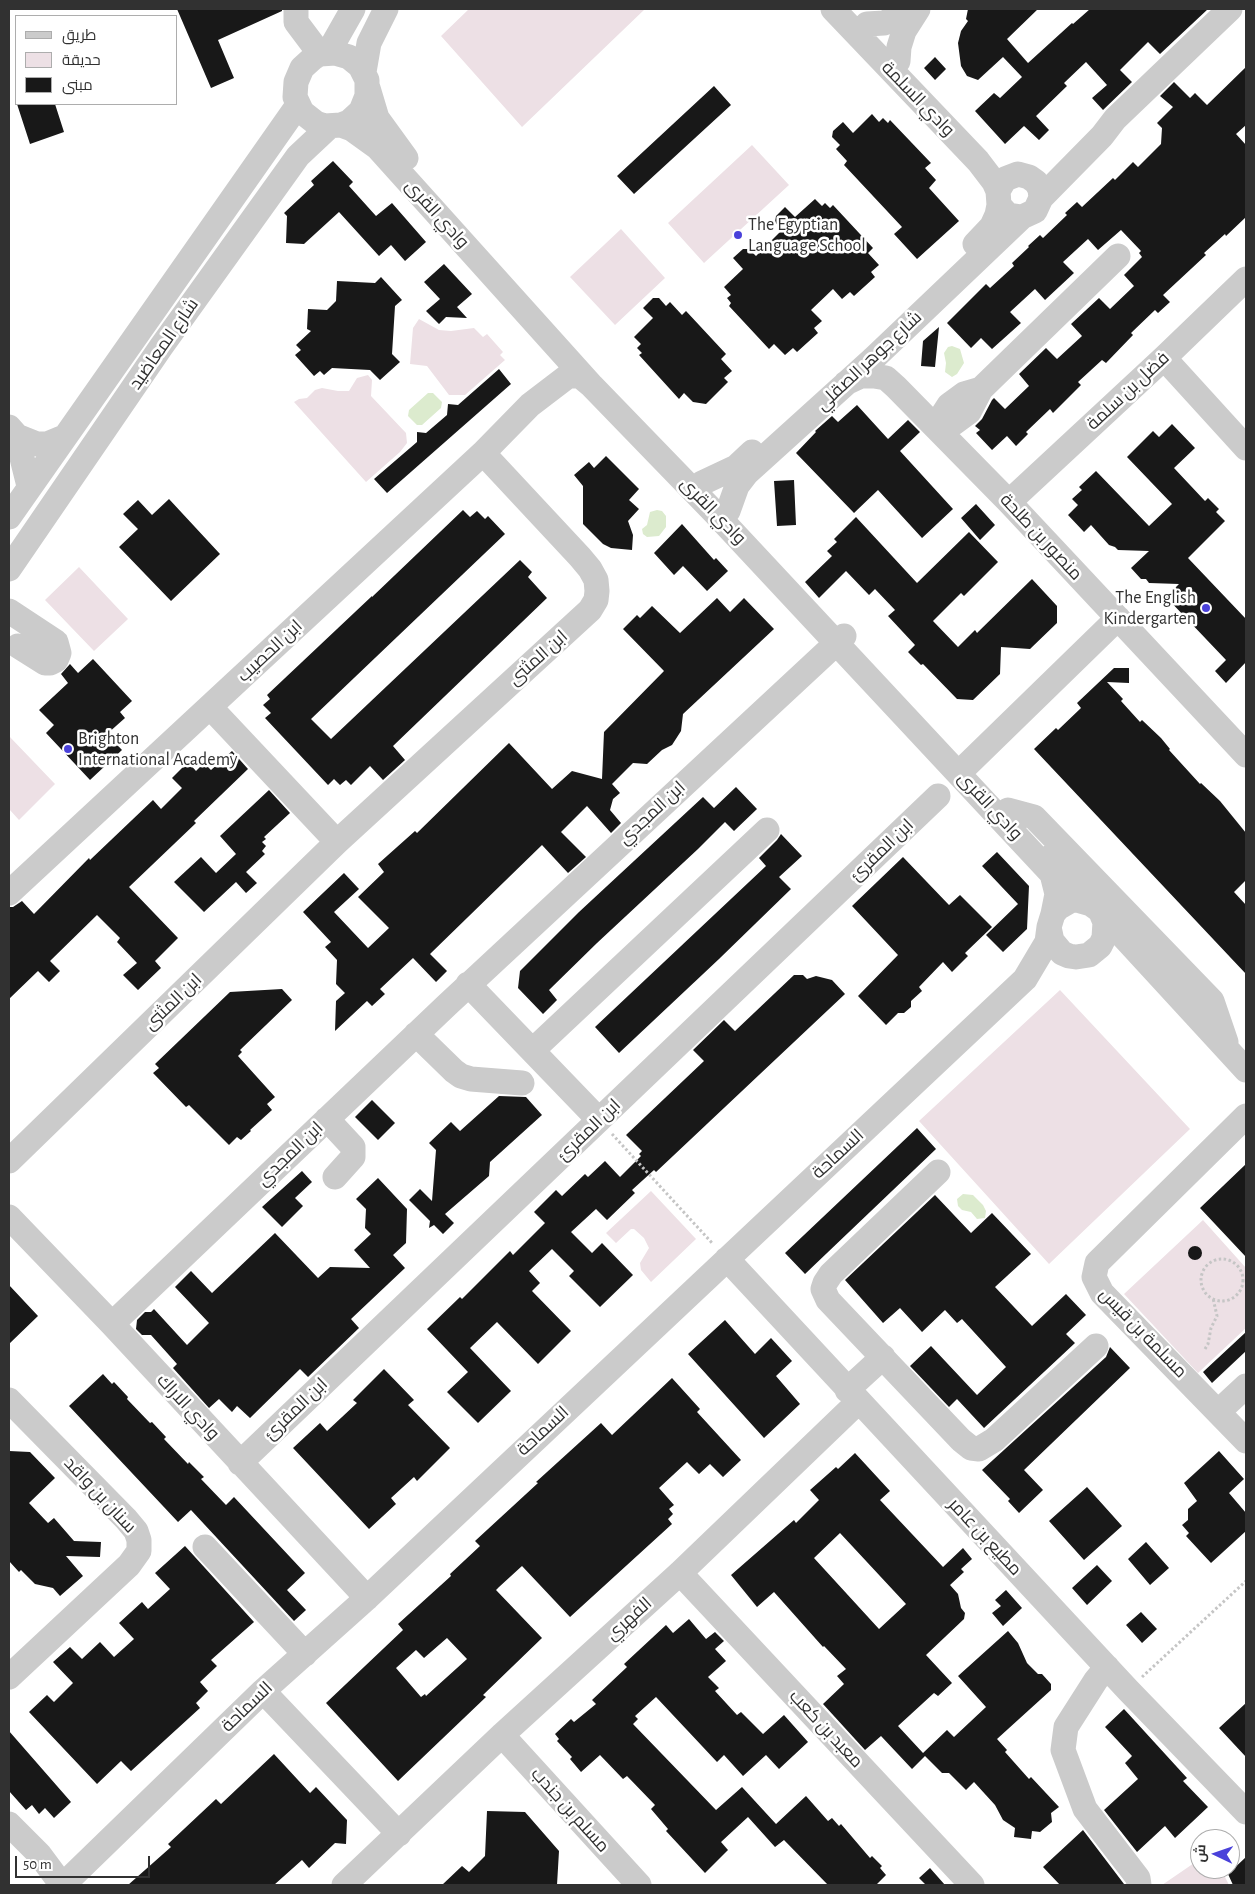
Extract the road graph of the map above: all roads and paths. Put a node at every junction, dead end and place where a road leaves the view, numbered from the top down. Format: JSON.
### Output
{"nodes":[{"id":1,"x":296,"y":9,"type":"edge"},
{"id":2,"x":353,"y":9,"type":"edge"},
{"id":3,"x":386,"y":9,"type":"edge"},
{"id":4,"x":832,"y":9,"type":"edge"},
{"id":5,"x":917,"y":9,"type":"edge"},
{"id":6,"x":1230,"y":9,"type":"edge"},
{"id":7,"x":860,"y":16,"type":"edge"},
{"id":8,"x":324,"y":54,"type":"junction"},
{"id":9,"x":898,"y":61,"type":"junction"},
{"id":10,"x":366,"y":80,"type":"junction"},
{"id":11,"x":298,"y":105,"type":"junction"},
{"id":12,"x":335,"y":126,"type":"junction"},
{"id":13,"x":1029,"y":183,"type":"junction"},
{"id":14,"x":999,"y":198,"type":"junction"},
{"id":15,"x":1022,"y":217,"type":"junction"},
{"id":16,"x":1118,"y":256,"type":"dead end"},
{"id":17,"x":1246,"y":279,"type":"edge"},
{"id":18,"x":898,"y":335,"type":"junction"},
{"id":19,"x":554,"y":345,"type":"junction"},
{"id":20,"x":1164,"y":358,"type":"junction"},
{"id":21,"x":846,"y":383,"type":"junction"},
{"id":22,"x":592,"y":386,"type":"junction"},
{"id":23,"x":896,"y":387,"type":"junction"},
{"id":24,"x":530,"y":406,"type":"junction"},
{"id":25,"x":9,"y":428,"type":"edge"},
{"id":26,"x":938,"y":429,"type":"junction"},
{"id":27,"x":64,"y":437,"type":"junction"},
{"id":28,"x":1246,"y":448,"type":"edge"},
{"id":29,"x":483,"y":453,"type":"junction"},
{"id":30,"x":29,"y":486,"type":"junction"},
{"id":31,"x":698,"y":487,"type":"junction"},
{"id":32,"x":1008,"y":502,"type":"junction"},
{"id":33,"x":724,"y":515,"type":"junction"},
{"id":34,"x":9,"y":517,"type":"edge"},
{"id":35,"x":9,"y":569,"type":"edge"},
{"id":36,"x":9,"y":611,"type":"edge"},
{"id":37,"x":1118,"y":618,"type":"junction"},
{"id":38,"x":840,"y":639,"type":"junction"},
{"id":39,"x":20,"y":644,"type":"edge"},
{"id":40,"x":210,"y":706,"type":"junction"},
{"id":41,"x":1246,"y":755,"type":"edge"},
{"id":42,"x":966,"y":766,"type":"junction"},
{"id":43,"x":938,"y":796,"type":"dead end"},
{"id":44,"x":1008,"y":810,"type":"junction"},
{"id":45,"x":767,"y":830,"type":"dead end"},
{"id":46,"x":337,"y":842,"type":"junction"},
{"id":47,"x":9,"y":893,"type":"edge"},
{"id":48,"x":1097,"y":909,"type":"junction"},
{"id":49,"x":1051,"y":920,"type":"junction"},
{"id":50,"x":1085,"y":954,"type":"junction"},
{"id":51,"x":1151,"y":967,"type":"junction"},
{"id":52,"x":1025,"y":979,"type":"junction"},
{"id":53,"x":468,"y":984,"type":"junction"},
{"id":54,"x":416,"y":1034,"type":"junction"},
{"id":55,"x":1228,"y":1049,"type":"junction"},
{"id":56,"x":533,"y":1050,"type":"junction"},
{"id":57,"x":1246,"y":1070,"type":"edge"},
{"id":58,"x":522,"y":1083,"type":"dead end"},
{"id":59,"x":1246,"y":1116,"type":"edge"},
{"id":60,"x":326,"y":1119,"type":"junction"},
{"id":61,"x":599,"y":1120,"type":"junction"},
{"id":62,"x":9,"y":1161,"type":"edge"},
{"id":63,"x":938,"y":1172,"type":"dead end"},
{"id":64,"x":336,"y":1177,"type":"dead end"},
{"id":65,"x":9,"y":1217,"type":"edge"},
{"id":66,"x":726,"y":1259,"type":"junction"},
{"id":67,"x":1212,"y":1298,"type":"junction"},
{"id":68,"x":112,"y":1324,"type":"junction"},
{"id":69,"x":1096,"y":1346,"type":"dead end"},
{"id":70,"x":1205,"y":1350,"type":"dead end"},
{"id":71,"x":883,"y":1357,"type":"junction"},
{"id":72,"x":1246,"y":1386,"type":"edge"},
{"id":73,"x":853,"y":1396,"type":"junction"},
{"id":74,"x":1246,"y":1401,"type":"edge"},
{"id":75,"x":12,"y":1409,"type":"edge"},
{"id":76,"x":1223,"y":1415,"type":"junction"},
{"id":77,"x":1246,"y":1441,"type":"edge"},
{"id":78,"x":240,"y":1462,"type":"junction"},
{"id":79,"x":205,"y":1547,"type":"dead end"},
{"id":80,"x":680,"y":1573,"type":"junction"},
{"id":81,"x":1246,"y":1581,"type":"edge"},
{"id":82,"x":366,"y":1598,"type":"junction"},
{"id":83,"x":304,"y":1654,"type":"junction"},
{"id":84,"x":1107,"y":1667,"type":"junction"},
{"id":85,"x":9,"y":1677,"type":"edge"},
{"id":86,"x":1128,"y":1690,"type":"junction"},
{"id":87,"x":264,"y":1691,"type":"junction"},
{"id":88,"x":502,"y":1735,"type":"junction"},
{"id":89,"x":1246,"y":1812,"type":"edge"},
{"id":90,"x":9,"y":1824,"type":"edge"},
{"id":91,"x":399,"y":1834,"type":"junction"},
{"id":92,"x":626,"y":1881,"type":"edge"},
{"id":93,"x":63,"y":1885,"type":"edge"},
{"id":94,"x":344,"y":1885,"type":"edge"},
{"id":95,"x":972,"y":1885,"type":"edge"},
{"id":96,"x":1139,"y":1885,"type":"edge"}],
"edges":[{"from":1,"to":8,"type":"street"},
{"from":2,"to":8,"type":"street"},
{"from":3,"to":10,"type":"street"},
{"from":4,"to":14,"type":"street","name":"وادي السلمة"},
{"from":5,"to":7,"type":"street"},
{"from":5,"to":9,"type":"street"},
{"from":6,"to":13,"type":"street"},
{"from":7,"to":9,"type":"street","name":"وادي السلمة"},
{"from":8,"to":10,"type":"street"},
{"from":8,"to":11,"type":"street"},
{"from":9,"to":13,"type":"street","name":"وادي السلمة"},
{"from":10,"to":12,"type":"street"},
{"from":10,"to":31,"type":"street","name":"وادي القرى"},
{"from":11,"to":12,"type":"street"},
{"from":11,"to":27,"type":"street","name":"شارع المعاضيد"},
{"from":12,"to":19,"type":"street","name":"وادي القرى"},
{"from":12,"to":35,"type":"street","name":"شارع المعاضيد"},
{"from":13,"to":14,"type":"street"},
{"from":13,"to":15,"type":"street"},
{"from":14,"to":15,"type":"street"},
{"from":14,"to":31,"type":"street","name":"شارع جوهر الصقلي"},
{"from":15,"to":18,"type":"street","name":"شارع جوهر الصقلي"},
{"from":16,"to":26,"type":"street"},
{"from":17,"to":20,"type":"street","name":"فضل بن سلمة"},
{"from":18,"to":21,"type":"street","name":"شارع جوهر الصقلي"},
{"from":18,"to":23,"type":"street"},
{"from":19,"to":22,"type":"street","name":"وادي القرى"},
{"from":19,"to":24,"type":"street","name":"ابن الحصيب"},
{"from":20,"to":28,"type":"street"},
{"from":20,"to":32,"type":"street","name":"فضل بن سلمة"},
{"from":21,"to":23,"type":"street","name":"منصور بن طلحة"},
{"from":21,"to":33,"type":"street","name":"شارع جوهر الصقلي"},
{"from":22,"to":24,"type":"street","name":"ابن الحصيب"},
{"from":22,"to":31,"type":"street","name":"وادي القرى"},
{"from":23,"to":26,"type":"street","name":"منصور بن طلحة"},
{"from":24,"to":29,"type":"street","name":"ابن الحصيب"},
{"from":25,"to":27,"type":"street"},
{"from":25,"to":30,"type":"street"},
{"from":26,"to":32,"type":"street","name":"منصور بن طلحة"},
{"from":27,"to":30,"type":"street","name":"شارع المعاضيد"},
{"from":29,"to":40,"type":"street","name":"ابن الحصيب"},
{"from":29,"to":46,"type":"street","name":"ابن المثنى"},
{"from":30,"to":34,"type":"street","name":"شارع المعاضيد"},
{"from":31,"to":33,"type":"street","name":"وادي القرى"},
{"from":32,"to":37,"type":"street","name":"منصور بن طلحة"},
{"from":33,"to":38,"type":"street","name":"وادي القرى"},
{"from":36,"to":39,"type":"street"},
{"from":37,"to":41,"type":"street","name":"منصور بن طلحة"},
{"from":37,"to":42,"type":"street"},
{"from":38,"to":42,"type":"street","name":"وادي القرى"},
{"from":38,"to":49,"type":"street","name":"وادي القرى"},
{"from":38,"to":53,"type":"street","name":"ابن المجدي"},
{"from":40,"to":46,"type":"street"},
{"from":40,"to":47,"type":"street","name":"ابن الحصيب"},
{"from":42,"to":44,"type":"street","name":"وادي القرى"},
{"from":43,"to":61,"type":"street","name":"ابن المقرئ"},
{"from":44,"to":48,"type":"street","name":"وادي القرى"},
{"from":44,"to":55,"type":"street","name":"وادي القرى"},
{"from":45,"to":56,"type":"street"},
{"from":46,"to":62,"type":"street","name":"ابن المثنى"},
{"from":48,"to":49,"type":"street"},
{"from":48,"to":50,"type":"street"},
{"from":48,"to":51,"type":"street","name":"وادي القرى"},
{"from":49,"to":50,"type":"street"},
{"from":49,"to":52,"type":"street","name":"السماحة"},
{"from":50,"to":51,"type":"street","name":"وادي القرى"},
{"from":50,"to":52,"type":"street","name":"السماحة"},
{"from":51,"to":55,"type":"street","name":"وادي القرى"},
{"from":52,"to":66,"type":"street","name":"السماحة"},
{"from":53,"to":54,"type":"street","name":"ابن المجدي"},
{"from":53,"to":56,"type":"street"},
{"from":54,"to":58,"type":"street"},
{"from":54,"to":60,"type":"street","name":"ابن المجدي"},
{"from":55,"to":57,"type":"street","name":"وادي القرى"},
{"from":56,"to":61,"type":"street"},
{"from":59,"to":76,"type":"street","name":"مسلمة بن قيس"},
{"from":60,"to":64,"type":"street"},
{"from":60,"to":68,"type":"street","name":"ابن المجدي"},
{"from":61,"to":66,"type":"path"},
{"from":61,"to":78,"type":"street","name":"ابن المقرئ"},
{"from":63,"to":71,"type":"street"},
{"from":65,"to":68,"type":"street","name":"وادي الاراك"},
{"from":66,"to":73,"type":"street","name":"مطيع بن عامر"},
{"from":66,"to":82,"type":"street","name":"السماحة"},
{"from":67,"to":67,"type":"path"},
{"from":67,"to":70,"type":"path"},
{"from":68,"to":78,"type":"street","name":"وادي الاراك"},
{"from":69,"to":71,"type":"street"},
{"from":71,"to":73,"type":"street","name":"الفهري"},
{"from":72,"to":76,"type":"street"},
{"from":73,"to":80,"type":"street","name":"الفهري"},
{"from":73,"to":84,"type":"street","name":"مطيع بن عامر"},
{"from":74,"to":76,"type":"street"},
{"from":75,"to":85,"type":"street","name":"سنان بن واقد"},
{"from":76,"to":77,"type":"street","name":"مسلمة بن قيس"},
{"from":78,"to":82,"type":"street","name":"وادي الاراك"},
{"from":79,"to":83,"type":"street"},
{"from":80,"to":88,"type":"street","name":"الفهري"},
{"from":80,"to":95,"type":"street","name":"معبد بن كعب"},
{"from":81,"to":86,"type":"path"},
{"from":82,"to":83,"type":"street","name":"السماحة"},
{"from":83,"to":87,"type":"street","name":"السماحة"},
{"from":84,"to":86,"type":"street","name":"مطيع بن عامر"},
{"from":84,"to":96,"type":"street"},
{"from":86,"to":89,"type":"street","name":"مطيع بن عامر"},
{"from":87,"to":91,"type":"street"},
{"from":87,"to":93,"type":"street","name":"السماحة"},
{"from":88,"to":91,"type":"street","name":"الفهري"},
{"from":88,"to":92,"type":"street","name":"مسلم بن جندب"},
{"from":90,"to":93,"type":"street"},
{"from":91,"to":94,"type":"street","name":"الفهري"}]}
